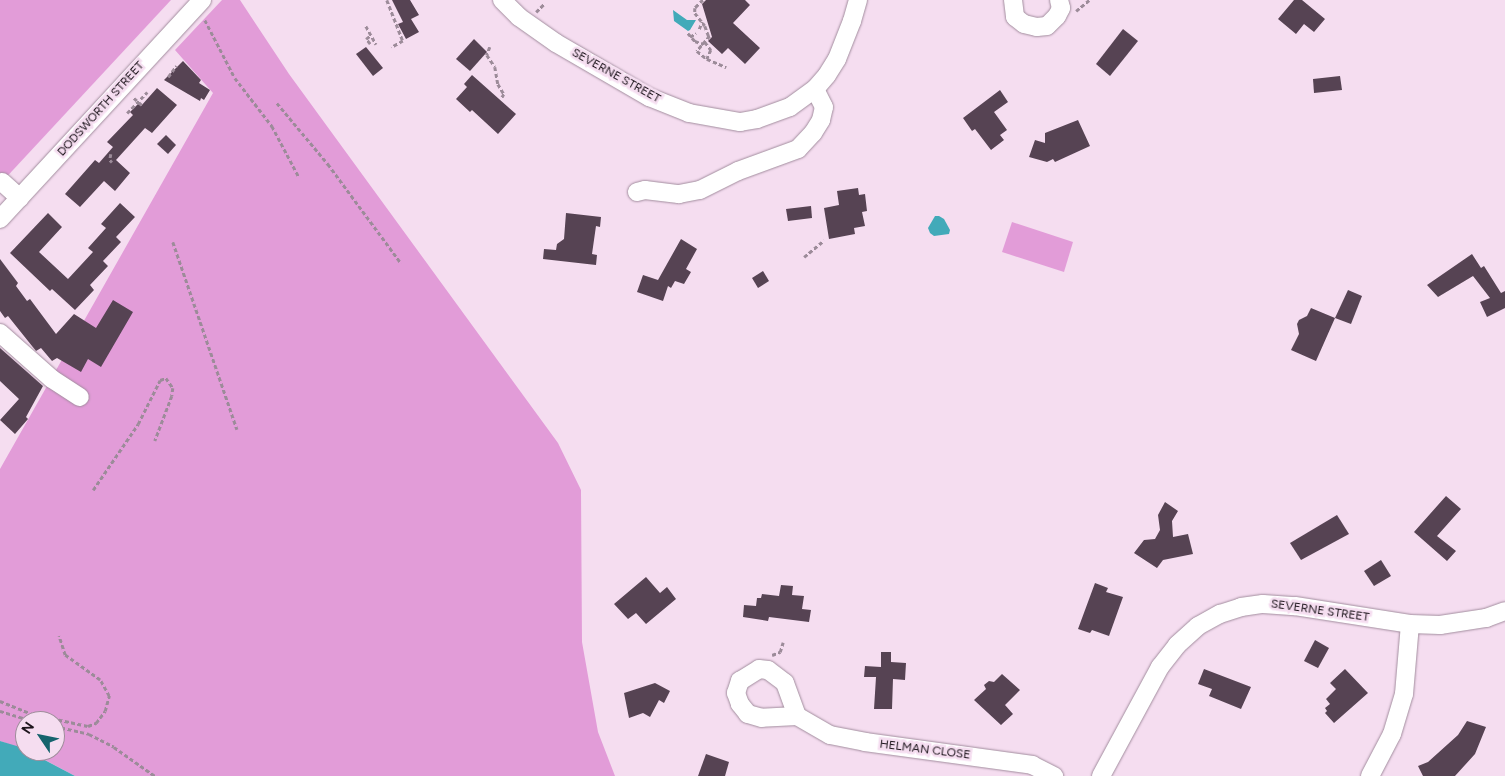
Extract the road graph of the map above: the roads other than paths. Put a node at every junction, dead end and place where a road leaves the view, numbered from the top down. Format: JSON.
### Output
{"nodes":[{"id":1,"x":202,"y":0,"type":"edge"},
{"id":2,"x":502,"y":0,"type":"edge"},
{"id":3,"x":858,"y":0,"type":"edge"},
{"id":4,"x":1013,"y":0,"type":"edge"},
{"id":5,"x":1059,"y":0,"type":"edge"},
{"id":6,"x":815,"y":89,"type":"junction"},
{"id":7,"x":2,"y":182,"type":"dead end"},
{"id":8,"x":637,"y":192,"type":"dead end"},
{"id":9,"x":20,"y":198,"type":"junction"},
{"id":10,"x":0,"y":219,"type":"edge"},
{"id":11,"x":0,"y":333,"type":"edge"},
{"id":12,"x":80,"y":397,"type":"dead end"},
{"id":13,"x":1505,"y":611,"type":"edge"},
{"id":14,"x":1410,"y":624,"type":"junction"},
{"id":15,"x":797,"y":716,"type":"dead end"},
{"id":16,"x":1054,"y":776,"type":"edge"},
{"id":17,"x":1101,"y":776,"type":"edge"},
{"id":18,"x":1370,"y":776,"type":"edge"}],
"edges":[{"from":1,"to":9,"type":"street","name":"DODSWORTH STREET"},
{"from":2,"to":6,"type":"street","name":"SEVERNE STREET"},
{"from":3,"to":6,"type":"street","name":"SEVERNE STREET"},
{"from":4,"to":5,"type":"street"},
{"from":6,"to":8,"type":"street"},
{"from":7,"to":9,"type":"street"},
{"from":9,"to":10,"type":"street","name":"DODSWORTH STREET"},
{"from":11,"to":12,"type":"street"},
{"from":13,"to":14,"type":"street","name":"SEVERNE STREET"},
{"from":14,"to":17,"type":"street","name":"SEVERNE STREET"},
{"from":14,"to":18,"type":"street"},
{"from":15,"to":16,"type":"street","name":"HELMAN CLOSE"}]}
